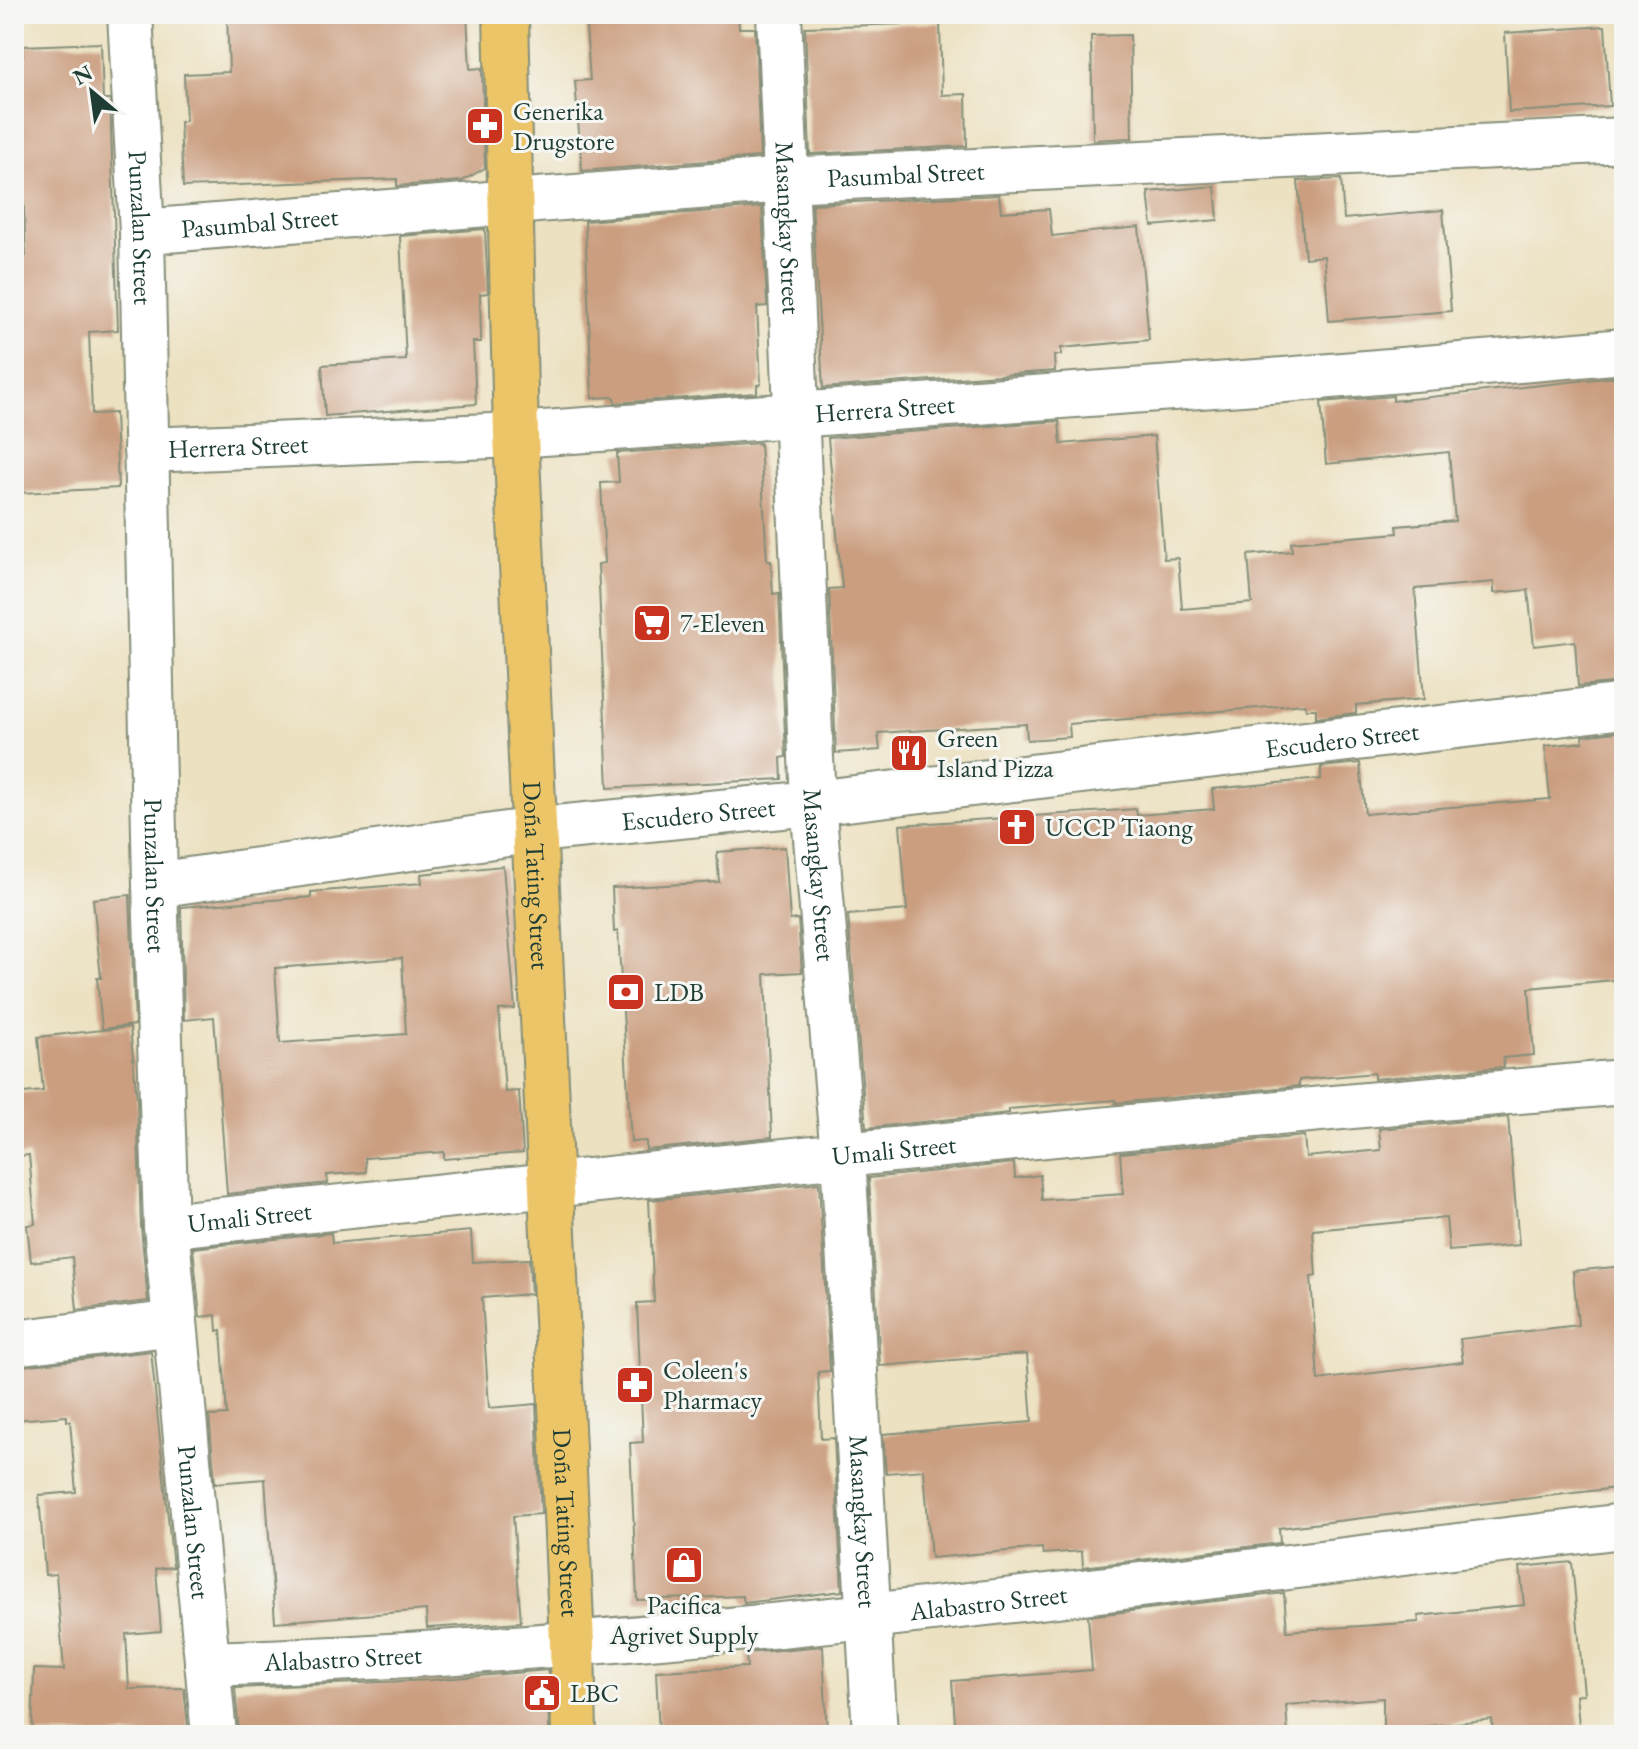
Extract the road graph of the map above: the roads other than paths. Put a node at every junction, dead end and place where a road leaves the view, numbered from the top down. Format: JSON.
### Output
{"nodes":[{"id":1,"x":130,"y":14,"type":"edge"},
{"id":2,"x":506,"y":14,"type":"edge"},
{"id":3,"x":779,"y":14,"type":"edge"},
{"id":4,"x":1624,"y":140,"type":"edge"},
{"id":5,"x":785,"y":180,"type":"junction"},
{"id":6,"x":511,"y":201,"type":"junction"},
{"id":7,"x":142,"y":232,"type":"junction"},
{"id":8,"x":1624,"y":351,"type":"edge"},
{"id":9,"x":795,"y":416,"type":"junction"},
{"id":10,"x":516,"y":435,"type":"junction"},
{"id":11,"x":146,"y":450,"type":"junction"},
{"id":12,"x":1624,"y":706,"type":"edge"},
{"id":13,"x":813,"y":803,"type":"junction"},
{"id":14,"x":535,"y":830,"type":"junction"},
{"id":15,"x":155,"y":885,"type":"junction"},
{"id":16,"x":1624,"y":1082,"type":"edge"},
{"id":17,"x":843,"y":1155,"type":"junction"},
{"id":18,"x":551,"y":1184,"type":"junction"},
{"id":19,"x":166,"y":1226,"type":"junction"},
{"id":20,"x":175,"y":1323,"type":"junction"},
{"id":21,"x":14,"y":1343,"type":"edge"},
{"id":22,"x":1624,"y":1526,"type":"edge"},
{"id":23,"x":871,"y":1616,"type":"junction"},
{"id":24,"x":572,"y":1643,"type":"junction"},
{"id":25,"x":207,"y":1664,"type":"junction"},
{"id":26,"x":214,"y":1735,"type":"edge"},
{"id":27,"x":574,"y":1735,"type":"edge"},
{"id":28,"x":875,"y":1735,"type":"edge"}],
"edges":[{"from":1,"to":7,"type":"street","name":"Punzalan Street"},
{"from":2,"to":6,"type":"main road","name":"Doña Tating Street"},
{"from":3,"to":5,"type":"street","name":"Masangkay Street"},
{"from":4,"to":5,"type":"street","name":"Pasumbal Street"},
{"from":5,"to":6,"type":"street","name":"Pasumbal Street"},
{"from":5,"to":9,"type":"street","name":"Masangkay Street"},
{"from":6,"to":7,"type":"street","name":"Pasumbal Street"},
{"from":6,"to":10,"type":"main road","name":"Doña Tating Street"},
{"from":7,"to":11,"type":"street","name":"Punzalan Street"},
{"from":8,"to":9,"type":"street","name":"Herrera Street"},
{"from":9,"to":10,"type":"street","name":"Herrera Street"},
{"from":9,"to":13,"type":"street","name":"Masangkay Street"},
{"from":10,"to":11,"type":"street","name":"Herrera Street"},
{"from":10,"to":14,"type":"main road","name":"Doña Tating Street"},
{"from":11,"to":15,"type":"street","name":"Punzalan Street"},
{"from":12,"to":13,"type":"street","name":"Escudero Street"},
{"from":13,"to":14,"type":"street","name":"Escudero Street"},
{"from":13,"to":17,"type":"street","name":"Masangkay Street"},
{"from":14,"to":15,"type":"street","name":"Escudero Street"},
{"from":14,"to":18,"type":"main road","name":"Doña Tating Street"},
{"from":15,"to":19,"type":"street","name":"Punzalan Street"},
{"from":16,"to":17,"type":"street","name":"Umali Street"},
{"from":17,"to":18,"type":"street","name":"Umali Street"},
{"from":17,"to":23,"type":"street","name":"Masangkay Street"},
{"from":18,"to":19,"type":"street","name":"Umali Street"},
{"from":18,"to":24,"type":"main road","name":"Doña Tating Street"},
{"from":19,"to":20,"type":"street","name":"Punzalan Street"},
{"from":20,"to":21,"type":"street"},
{"from":20,"to":25,"type":"street","name":"Punzalan Street"},
{"from":22,"to":23,"type":"street","name":"Alabastro Street"},
{"from":23,"to":24,"type":"street","name":"Alabastro Street"},
{"from":23,"to":28,"type":"street","name":"Masangkay Street"},
{"from":24,"to":25,"type":"street","name":"Alabastro Street"},
{"from":24,"to":27,"type":"main road","name":"Doña Tating Street"},
{"from":25,"to":26,"type":"street","name":"Punzalan Street"}]}
